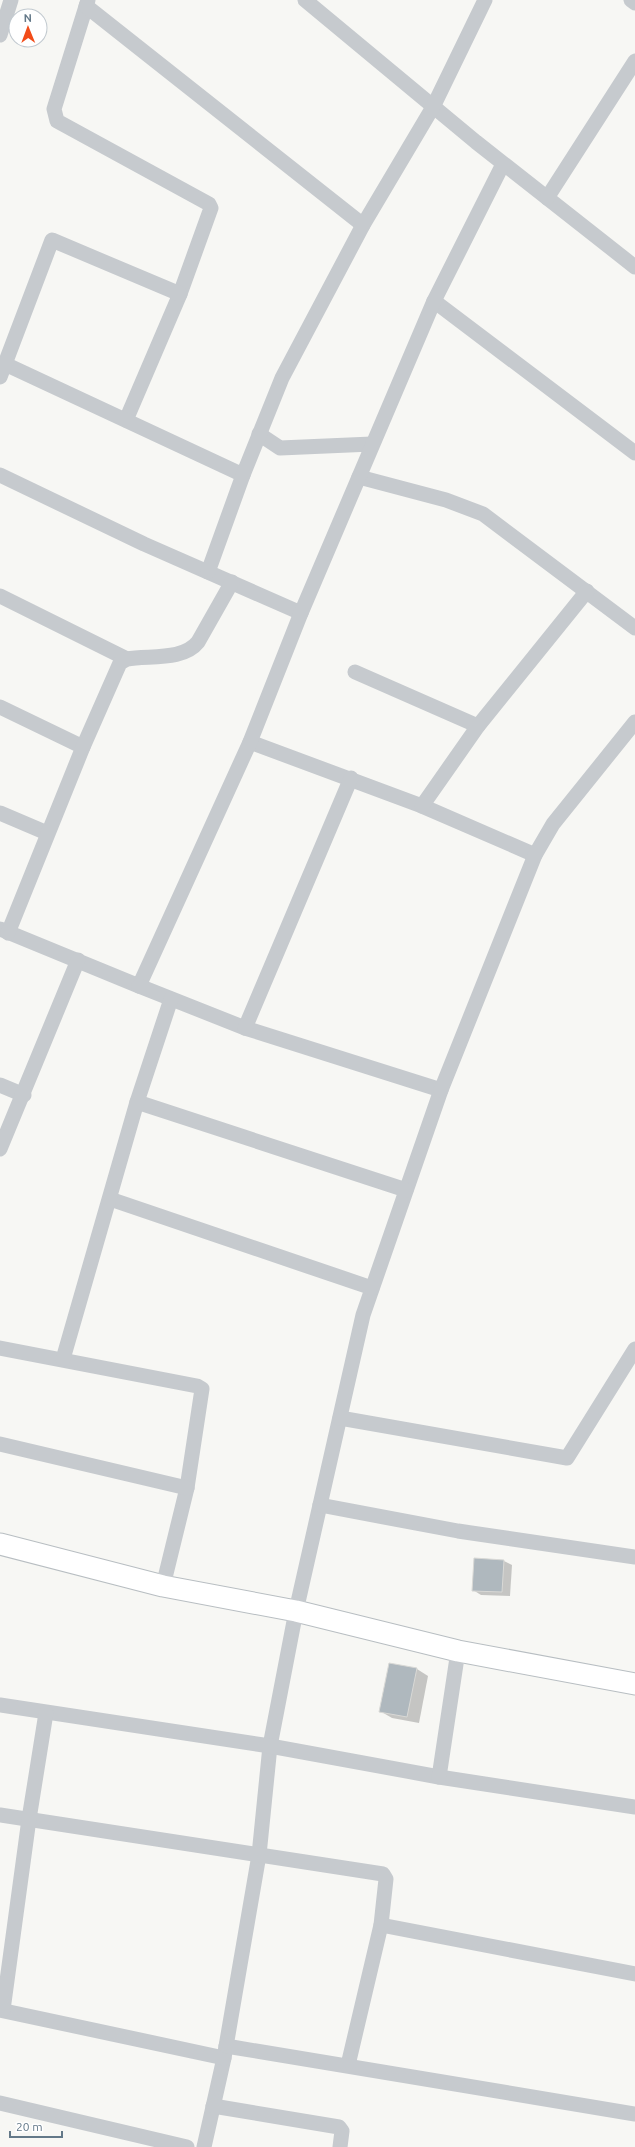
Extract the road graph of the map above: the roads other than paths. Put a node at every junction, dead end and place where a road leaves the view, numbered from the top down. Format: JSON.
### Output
{"nodes":[{"id":1,"x":11,"y":0,"type":"edge"},
{"id":2,"x":305,"y":0,"type":"edge"},
{"id":3,"x":485,"y":0,"type":"edge"},
{"id":4,"x":631,"y":0,"type":"edge"},
{"id":5,"x":87,"y":3,"type":"edge"},
{"id":6,"x":635,"y":3,"type":"edge"},
{"id":7,"x":0,"y":34,"type":"edge"},
{"id":8,"x":635,"y":61,"type":"edge"},
{"id":9,"x":433,"y":107,"type":"junction"},
{"id":10,"x":503,"y":164,"type":"junction"},
{"id":11,"x":547,"y":198,"type":"junction"},
{"id":12,"x":364,"y":226,"type":"junction"},
{"id":13,"x":635,"y":267,"type":"edge"},
{"id":14,"x":180,"y":294,"type":"junction"},
{"id":15,"x":434,"y":301,"type":"junction"},
{"id":16,"x":3,"y":370,"type":"edge"},
{"id":17,"x":126,"y":420,"type":"junction"},
{"id":18,"x":259,"y":434,"type":"junction"},
{"id":19,"x":372,"y":444,"type":"junction"},
{"id":20,"x":635,"y":453,"type":"edge"},
{"id":21,"x":243,"y":475,"type":"junction"},
{"id":22,"x":358,"y":477,"type":"junction"},
{"id":23,"x":2,"y":481,"type":"edge"},
{"id":24,"x":208,"y":572,"type":"junction"},
{"id":25,"x":232,"y":582,"type":"junction"},
{"id":26,"x":587,"y":591,"type":"junction"},
{"id":27,"x":0,"y":596,"type":"edge"},
{"id":28,"x":302,"y":613,"type":"junction"},
{"id":29,"x":635,"y":628,"type":"edge"},
{"id":30,"x":127,"y":659,"type":"junction"},
{"id":31,"x":354,"y":672,"type":"dead end"},
{"id":32,"x":0,"y":707,"type":"edge"},
{"id":33,"x":635,"y":722,"type":"edge"},
{"id":34,"x":478,"y":726,"type":"junction"},
{"id":35,"x":250,"y":742,"type":"junction"},
{"id":36,"x":83,"y":747,"type":"junction"},
{"id":37,"x":351,"y":778,"type":"junction"},
{"id":38,"x":422,"y":806,"type":"junction"},
{"id":39,"x":0,"y":813,"type":"edge"},
{"id":40,"x":47,"y":833,"type":"junction"},
{"id":41,"x":535,"y":855,"type":"junction"},
{"id":42,"x":4,"y":931,"type":"edge"},
{"id":43,"x":78,"y":960,"type":"junction"},
{"id":44,"x":140,"y":986,"type":"junction"},
{"id":45,"x":171,"y":999,"type":"junction"},
{"id":46,"x":245,"y":1028,"type":"junction"},
{"id":47,"x":0,"y":1085,"type":"edge"},
{"id":48,"x":441,"y":1090,"type":"junction"},
{"id":49,"x":24,"y":1095,"type":"junction"},
{"id":50,"x":137,"y":1102,"type":"junction"},
{"id":51,"x":0,"y":1149,"type":"edge"},
{"id":52,"x":406,"y":1190,"type":"junction"},
{"id":53,"x":110,"y":1199,"type":"junction"},
{"id":54,"x":372,"y":1288,"type":"junction"},
{"id":55,"x":0,"y":1348,"type":"edge"},
{"id":56,"x":635,"y":1349,"type":"edge"},
{"id":57,"x":63,"y":1359,"type":"junction"},
{"id":58,"x":340,"y":1418,"type":"junction"},
{"id":59,"x":0,"y":1444,"type":"edge"},
{"id":60,"x":187,"y":1488,"type":"junction"},
{"id":61,"x":320,"y":1506,"type":"junction"},
{"id":62,"x":0,"y":1544,"type":"edge"},
{"id":63,"x":635,"y":1557,"type":"edge"},
{"id":64,"x":163,"y":1586,"type":"junction"},
{"id":65,"x":296,"y":1611,"type":"junction"},
{"id":66,"x":458,"y":1651,"type":"junction"},
{"id":67,"x":635,"y":1684,"type":"edge"},
{"id":68,"x":0,"y":1705,"type":"edge"},
{"id":69,"x":46,"y":1713,"type":"junction"},
{"id":70,"x":270,"y":1746,"type":"junction"},
{"id":71,"x":439,"y":1777,"type":"junction"},
{"id":72,"x":635,"y":1807,"type":"edge"},
{"id":73,"x":0,"y":1815,"type":"edge"},
{"id":74,"x":29,"y":1819,"type":"junction"},
{"id":75,"x":259,"y":1855,"type":"junction"},
{"id":76,"x":380,"y":1925,"type":"junction"},
{"id":77,"x":635,"y":1974,"type":"edge"},
{"id":78,"x":2,"y":2010,"type":"edge"},
{"id":79,"x":225,"y":2052,"type":"junction"},
{"id":80,"x":348,"y":2065,"type":"junction"},
{"id":81,"x":0,"y":2103,"type":"edge"},
{"id":82,"x":213,"y":2106,"type":"junction"},
{"id":83,"x":635,"y":2114,"type":"edge"},
{"id":84,"x":186,"y":2147,"type":"edge"},
{"id":85,"x":204,"y":2147,"type":"edge"},
{"id":86,"x":340,"y":2147,"type":"edge"}],
"edges":[{"from":1,"to":7,"type":"street"},
{"from":2,"to":9,"type":"street"},
{"from":3,"to":9,"type":"street"},
{"from":4,"to":6,"type":"street"},
{"from":5,"to":12,"type":"street"},
{"from":5,"to":14,"type":"street"},
{"from":8,"to":11,"type":"street"},
{"from":9,"to":10,"type":"street"},
{"from":9,"to":12,"type":"street"},
{"from":10,"to":11,"type":"street"},
{"from":10,"to":15,"type":"street"},
{"from":11,"to":13,"type":"street"},
{"from":12,"to":18,"type":"street"},
{"from":14,"to":16,"type":"street"},
{"from":14,"to":17,"type":"street"},
{"from":15,"to":19,"type":"street"},
{"from":15,"to":20,"type":"street"},
{"from":16,"to":17,"type":"street"},
{"from":17,"to":21,"type":"street"},
{"from":18,"to":19,"type":"street"},
{"from":18,"to":21,"type":"street"},
{"from":19,"to":22,"type":"street"},
{"from":21,"to":24,"type":"street"},
{"from":22,"to":26,"type":"street"},
{"from":22,"to":28,"type":"street"},
{"from":23,"to":24,"type":"street"},
{"from":24,"to":25,"type":"street"},
{"from":25,"to":28,"type":"street"},
{"from":25,"to":30,"type":"street"},
{"from":26,"to":29,"type":"street"},
{"from":26,"to":34,"type":"street"},
{"from":27,"to":30,"type":"street"},
{"from":28,"to":35,"type":"street"},
{"from":30,"to":36,"type":"street"},
{"from":31,"to":34,"type":"street"},
{"from":32,"to":36,"type":"street"},
{"from":33,"to":41,"type":"street"},
{"from":34,"to":38,"type":"street"},
{"from":35,"to":37,"type":"street"},
{"from":35,"to":44,"type":"street"},
{"from":36,"to":40,"type":"street"},
{"from":37,"to":38,"type":"street"},
{"from":37,"to":46,"type":"street"},
{"from":38,"to":41,"type":"street"},
{"from":39,"to":40,"type":"street"},
{"from":40,"to":42,"type":"street"},
{"from":41,"to":48,"type":"street"},
{"from":42,"to":43,"type":"street"},
{"from":43,"to":44,"type":"street"},
{"from":43,"to":49,"type":"street"},
{"from":44,"to":45,"type":"street"},
{"from":45,"to":46,"type":"street"},
{"from":45,"to":50,"type":"street"},
{"from":46,"to":48,"type":"street"},
{"from":47,"to":49,"type":"street"},
{"from":48,"to":52,"type":"street"},
{"from":49,"to":51,"type":"street"},
{"from":50,"to":52,"type":"street"},
{"from":50,"to":53,"type":"street"},
{"from":52,"to":54,"type":"street"},
{"from":53,"to":54,"type":"street"},
{"from":53,"to":57,"type":"street"},
{"from":54,"to":58,"type":"street"},
{"from":55,"to":57,"type":"street"},
{"from":56,"to":58,"type":"street"},
{"from":57,"to":60,"type":"street"},
{"from":58,"to":61,"type":"street"},
{"from":59,"to":60,"type":"street"},
{"from":60,"to":64,"type":"street"},
{"from":61,"to":63,"type":"street"},
{"from":61,"to":65,"type":"street"},
{"from":62,"to":64,"type":"street"},
{"from":64,"to":65,"type":"street"},
{"from":65,"to":66,"type":"street"},
{"from":65,"to":70,"type":"street"},
{"from":66,"to":67,"type":"street"},
{"from":66,"to":71,"type":"street"},
{"from":68,"to":69,"type":"street"},
{"from":69,"to":70,"type":"street"},
{"from":69,"to":74,"type":"street"},
{"from":70,"to":71,"type":"street"},
{"from":70,"to":75,"type":"street"},
{"from":71,"to":72,"type":"street"},
{"from":73,"to":74,"type":"street"},
{"from":74,"to":75,"type":"street"},
{"from":74,"to":78,"type":"street"},
{"from":75,"to":76,"type":"street"},
{"from":75,"to":79,"type":"street"},
{"from":76,"to":77,"type":"street"},
{"from":76,"to":80,"type":"street"},
{"from":78,"to":79,"type":"street"},
{"from":79,"to":80,"type":"street"},
{"from":79,"to":82,"type":"street"},
{"from":80,"to":83,"type":"street"},
{"from":81,"to":84,"type":"street"},
{"from":82,"to":85,"type":"street"},
{"from":82,"to":86,"type":"street"}]}
